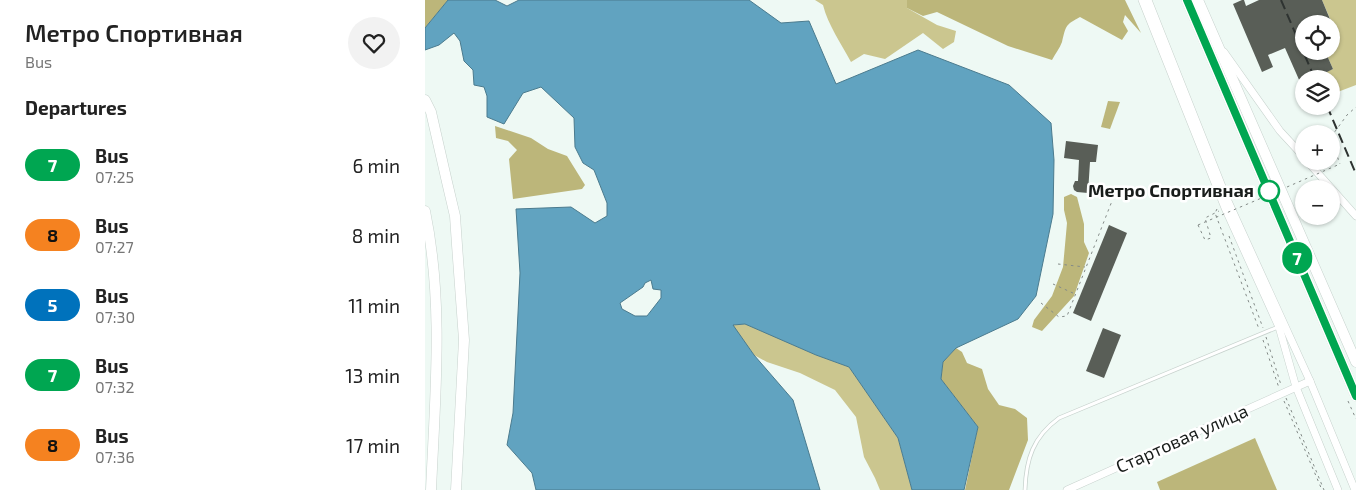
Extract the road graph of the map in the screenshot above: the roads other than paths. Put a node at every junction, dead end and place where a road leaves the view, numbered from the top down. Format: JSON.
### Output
{"nodes":[{"id":1,"x":1143,"y":0,"type":"edge"},
{"id":2,"x":1148,"y":0,"type":"edge"},
{"id":3,"x":1187,"y":0,"type":"edge"},
{"id":4,"x":1198,"y":0,"type":"edge"},
{"id":5,"x":1215,"y":39,"type":"junction"},
{"id":6,"x":425,"y":100,"type":"edge"},
{"id":7,"x":1295,"y":147,"type":"edge"},
{"id":8,"x":1315,"y":170,"type":"edge"},
{"id":9,"x":425,"y":211,"type":"edge"},
{"id":10,"x":1356,"y":216,"type":"edge"},
{"id":11,"x":1279,"y":327,"type":"junction"},
{"id":12,"x":1356,"y":362,"type":"edge"},
{"id":13,"x":1311,"y":380,"type":"junction"},
{"id":14,"x":1296,"y":387,"type":"junction"},
{"id":15,"x":1356,"y":396,"type":"edge"},
{"id":16,"x":431,"y":490,"type":"edge"},
{"id":17,"x":457,"y":490,"type":"edge"},
{"id":18,"x":1025,"y":490,"type":"edge"},
{"id":19,"x":1067,"y":490,"type":"edge"},
{"id":20,"x":1338,"y":490,"type":"edge"},
{"id":21,"x":1355,"y":490,"type":"edge"}],
"edges":[{"from":1,"to":11,"type":"street"},
{"from":2,"to":13,"type":"street"},
{"from":3,"to":15,"type":"main road"},
{"from":4,"to":5,"type":"main road"},
{"from":5,"to":7,"type":"street"},
{"from":5,"to":12,"type":"main road"},
{"from":6,"to":17,"type":"main road"},
{"from":8,"to":10,"type":"street"},
{"from":9,"to":16,"type":"main road"},
{"from":11,"to":14,"type":"street"},
{"from":11,"to":18,"type":"lane"},
{"from":13,"to":14,"type":"street","name":"Стартовая улица"},
{"from":13,"to":21,"type":"street"},
{"from":14,"to":19,"type":"street","name":"Стартовая улица"},
{"from":14,"to":20,"type":"street"}]}
